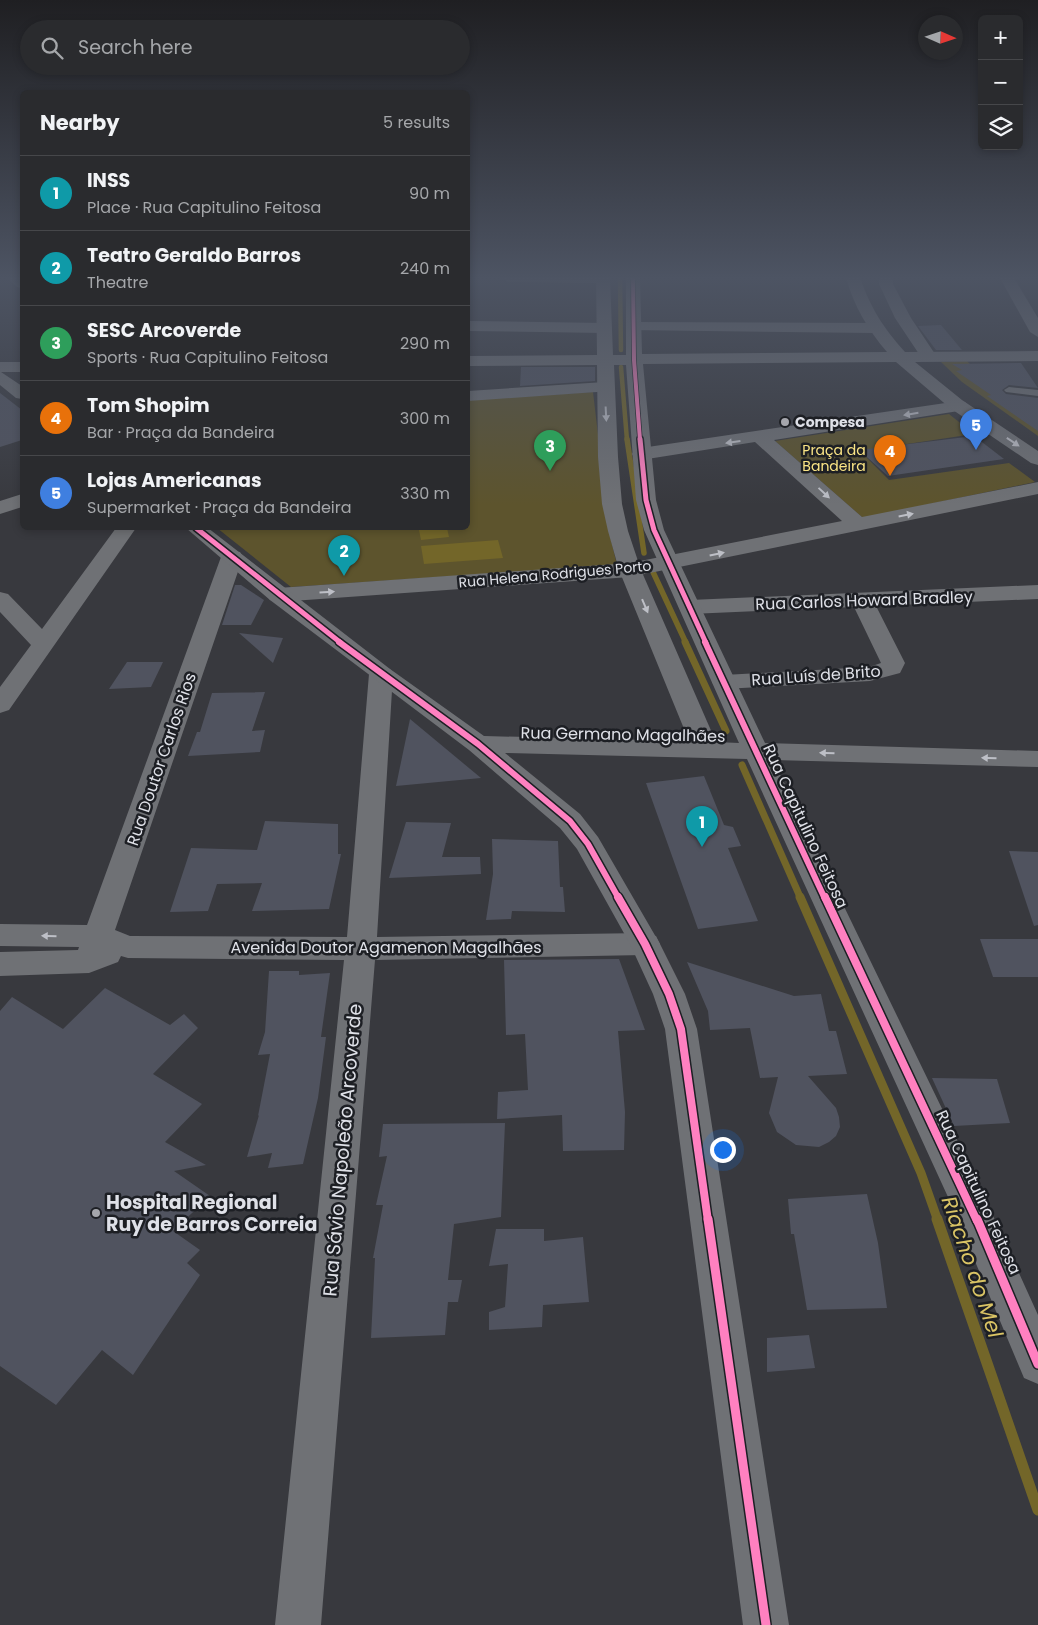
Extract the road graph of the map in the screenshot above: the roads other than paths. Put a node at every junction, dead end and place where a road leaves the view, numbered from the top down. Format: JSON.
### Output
{"nodes":[{"id":1,"x":605,"y":354,"type":"edge"},
{"id":2,"x":634,"y":354,"type":"edge"},
{"id":3,"x":896,"y":354,"type":"edge"},
{"id":4,"x":926,"y":354,"type":"edge"},
{"id":5,"x":1038,"y":356,"type":"edge"},
{"id":6,"x":899,"y":357,"type":"junction"},
{"id":7,"x":928,"y":357,"type":"junction"},
{"id":8,"x":605,"y":360,"type":"junction"},
{"id":9,"x":634,"y":360,"type":"junction"},
{"id":10,"x":470,"y":361,"type":"edge"},
{"id":11,"x":20,"y":366,"type":"edge"},
{"id":12,"x":0,"y":367,"type":"edge"},
{"id":13,"x":605,"y":387,"type":"junction"},
{"id":14,"x":1009,"y":390,"type":"dead end"},
{"id":15,"x":1038,"y":393,"type":"edge"},
{"id":16,"x":470,"y":396,"type":"edge"},
{"id":17,"x":959,"y":406,"type":"junction"},
{"id":18,"x":761,"y":438,"type":"junction"},
{"id":19,"x":641,"y":454,"type":"junction"},
{"id":20,"x":1038,"y":460,"type":"edge"},
{"id":21,"x":1038,"y":488,"type":"edge"},
{"id":22,"x":20,"y":501,"type":"edge"},
{"id":23,"x":0,"y":508,"type":"edge"},
{"id":24,"x":858,"y":525,"type":"junction"},
{"id":25,"x":125,"y":530,"type":"edge"},
{"id":26,"x":198,"y":530,"type":"edge"},
{"id":27,"x":232,"y":557,"type":"junction"},
{"id":28,"x":669,"y":563,"type":"junction"},
{"id":29,"x":630,"y":570,"type":"junction"},
{"id":30,"x":1038,"y":592,"type":"edge"},
{"id":31,"x":278,"y":595,"type":"junction"},
{"id":32,"x":0,"y":598,"type":"edge"},
{"id":33,"x":862,"y":600,"type":"junction"},
{"id":34,"x":690,"y":607,"type":"junction"},
{"id":35,"x":42,"y":643,"type":"junction"},
{"id":36,"x":381,"y":674,"type":"junction"},
{"id":37,"x":724,"y":682,"type":"junction"},
{"id":38,"x":0,"y":705,"type":"edge"},
{"id":39,"x":478,"y":744,"type":"junction"},
{"id":40,"x":706,"y":750,"type":"junction"},
{"id":41,"x":756,"y":751,"type":"junction"},
{"id":42,"x":1038,"y":759,"type":"edge"},
{"id":43,"x":0,"y":935,"type":"edge"},
{"id":44,"x":645,"y":944,"type":"junction"},
{"id":45,"x":94,"y":949,"type":"junction"},
{"id":46,"x":361,"y":949,"type":"junction"},
{"id":47,"x":0,"y":964,"type":"edge"},
{"id":48,"x":1038,"y":1364,"type":"edge"},
{"id":49,"x":298,"y":1625,"type":"edge"},
{"id":50,"x":766,"y":1625,"type":"edge"}],
"edges":[{"from":1,"to":8,"type":"street"},
{"from":2,"to":9,"type":"street","name":"Rua Capitulino Feitosa"},
{"from":3,"to":6,"type":"street"},
{"from":4,"to":7,"type":"street"},
{"from":5,"to":7,"type":"street"},
{"from":6,"to":7,"type":"street"},
{"from":6,"to":9,"type":"street"},
{"from":6,"to":17,"type":"street"},
{"from":8,"to":9,"type":"street"},
{"from":8,"to":10,"type":"street"},
{"from":8,"to":13,"type":"street"},
{"from":9,"to":19,"type":"street","name":"Rua Capitulino Feitosa"},
{"from":11,"to":12,"type":"street"},
{"from":13,"to":16,"type":"street"},
{"from":13,"to":29,"type":"street","one_way":true},
{"from":14,"to":15,"type":"lane"},
{"from":17,"to":18,"type":"street","one_way":true},
{"from":17,"to":20,"type":"street","one_way":true},
{"from":18,"to":19,"type":"street","one_way":true},
{"from":18,"to":24,"type":"street","one_way":true},
{"from":19,"to":28,"type":"street","name":"Rua Capitulino Feitosa"},
{"from":24,"to":21,"type":"street","one_way":true},
{"from":22,"to":23,"type":"street"},
{"from":28,"to":24,"type":"street","name":"Rua Helena Rodrigues Porto","one_way":true},
{"from":25,"to":35,"type":"street"},
{"from":26,"to":27,"type":"street"},
{"from":27,"to":31,"type":"street"},
{"from":27,"to":45,"type":"street","name":"Rua Doutor Carlos Rios"},
{"from":28,"to":29,"type":"street","name":"Rua Helena Rodrigues Porto"},
{"from":28,"to":34,"type":"street","name":"Rua Capitulino Feitosa"},
{"from":31,"to":29,"type":"street","name":"Rua Helena Rodrigues Porto","one_way":true},
{"from":29,"to":40,"type":"street","one_way":true},
{"from":30,"to":33,"type":"street","name":"Rua Carlos Howard Bradley"},
{"from":31,"to":36,"type":"street"},
{"from":32,"to":35,"type":"street"},
{"from":33,"to":34,"type":"street","name":"Rua Carlos Howard Bradley"},
{"from":33,"to":37,"type":"street","name":"Rua Luís de Brito"},
{"from":34,"to":37,"type":"street","name":"Rua Capitulino Feitosa"},
{"from":35,"to":38,"type":"street"},
{"from":36,"to":39,"type":"street"},
{"from":36,"to":46,"type":"street","name":"Rua Sávio Napoleão Arcoverde"},
{"from":37,"to":41,"type":"street","name":"Rua Capitulino Feitosa"},
{"from":39,"to":40,"type":"street","name":"Rua Germano Magalhães"},
{"from":39,"to":44,"type":"street"},
{"from":40,"to":41,"type":"street","name":"Rua Germano Magalhães"},
{"from":42,"to":41,"type":"street","name":"Rua Germano Magalhães","one_way":true},
{"from":41,"to":48,"type":"street","name":"Rua Capitulino Feitosa"},
{"from":45,"to":43,"type":"street","name":"Avenida Doutor Agamenon Magalhães","one_way":true},
{"from":44,"to":46,"type":"street","name":"Avenida Doutor Agamenon Magalhães"},
{"from":44,"to":50,"type":"street"},
{"from":45,"to":46,"type":"street","name":"Avenida Doutor Agamenon Magalhães"},
{"from":45,"to":47,"type":"street","name":"Avenida Doutor Agamenon Magalhães"},
{"from":46,"to":49,"type":"street","name":"Rua Sávio Napoleão Arcoverde"}]}
